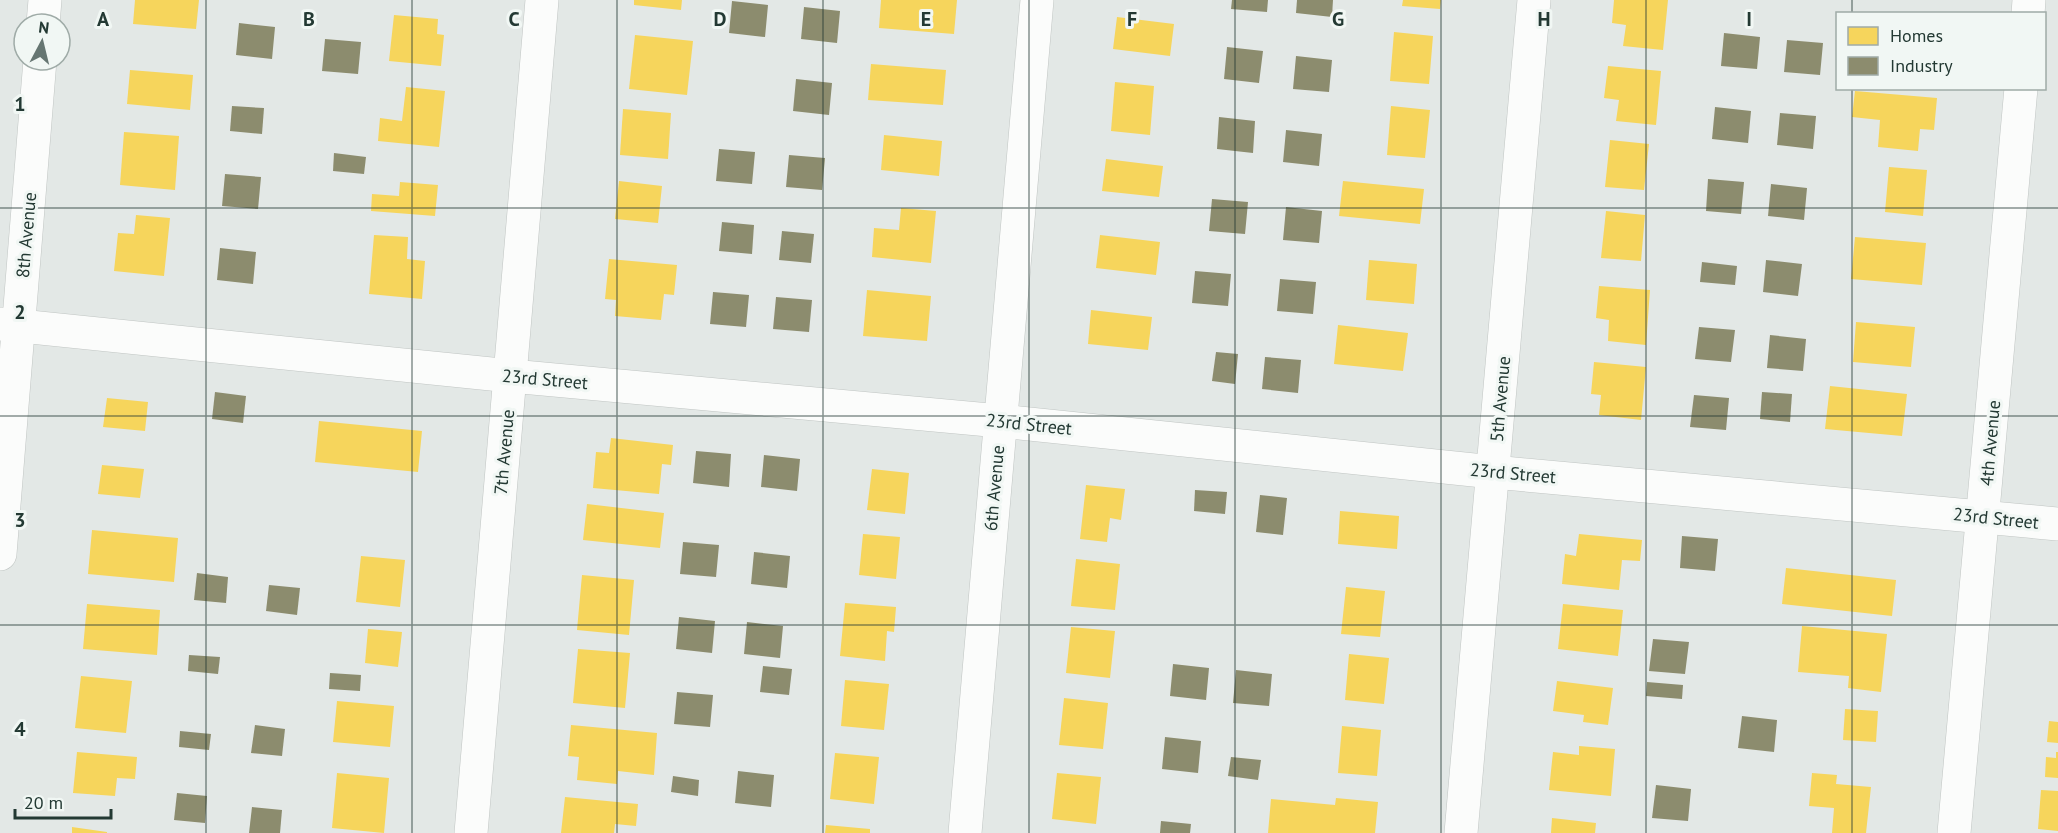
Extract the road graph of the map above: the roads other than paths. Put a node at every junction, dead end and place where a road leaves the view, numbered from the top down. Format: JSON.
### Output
{"nodes":[{"id":1,"x":542,"y":0,"type":"edge"},
{"id":2,"x":1036,"y":0,"type":"edge"},
{"id":3,"x":1534,"y":0,"type":"edge"},
{"id":4,"x":39,"y":72,"type":"edge"},
{"id":5,"x":2021,"y":90,"type":"edge"},
{"id":6,"x":10,"y":325,"type":"edge"},
{"id":7,"x":511,"y":376,"type":"junction"},
{"id":8,"x":1000,"y":421,"type":"junction"},
{"id":9,"x":1493,"y":472,"type":"junction"},
{"id":10,"x":1983,"y":517,"type":"junction"},
{"id":11,"x":2058,"y":524,"type":"edge"},
{"id":12,"x":0,"y":554,"type":"edge"},
{"id":13,"x":471,"y":833,"type":"edge"},
{"id":14,"x":965,"y":833,"type":"edge"},
{"id":15,"x":1461,"y":833,"type":"edge"},
{"id":16,"x":1954,"y":833,"type":"edge"}],
"edges":[{"from":1,"to":7,"type":"street","name":"7th Avenue"},
{"from":2,"to":8,"type":"street","name":"6th Avenue"},
{"from":3,"to":9,"type":"street","name":"5th Avenue"},
{"from":4,"to":6,"type":"street","name":"8th Avenue"},
{"from":5,"to":10,"type":"street","name":"4th Avenue"},
{"from":6,"to":7,"type":"street","name":"23rd Street"},
{"from":6,"to":12,"type":"street","name":"8th Avenue"},
{"from":7,"to":8,"type":"street","name":"23rd Street"},
{"from":7,"to":13,"type":"street","name":"7th Avenue"},
{"from":8,"to":9,"type":"street","name":"23rd Street"},
{"from":8,"to":14,"type":"street","name":"6th Avenue"},
{"from":9,"to":10,"type":"street","name":"23rd Street"},
{"from":9,"to":15,"type":"street","name":"5th Avenue"},
{"from":10,"to":11,"type":"street","name":"23rd Street"},
{"from":10,"to":16,"type":"street","name":"4th Avenue"}]}
